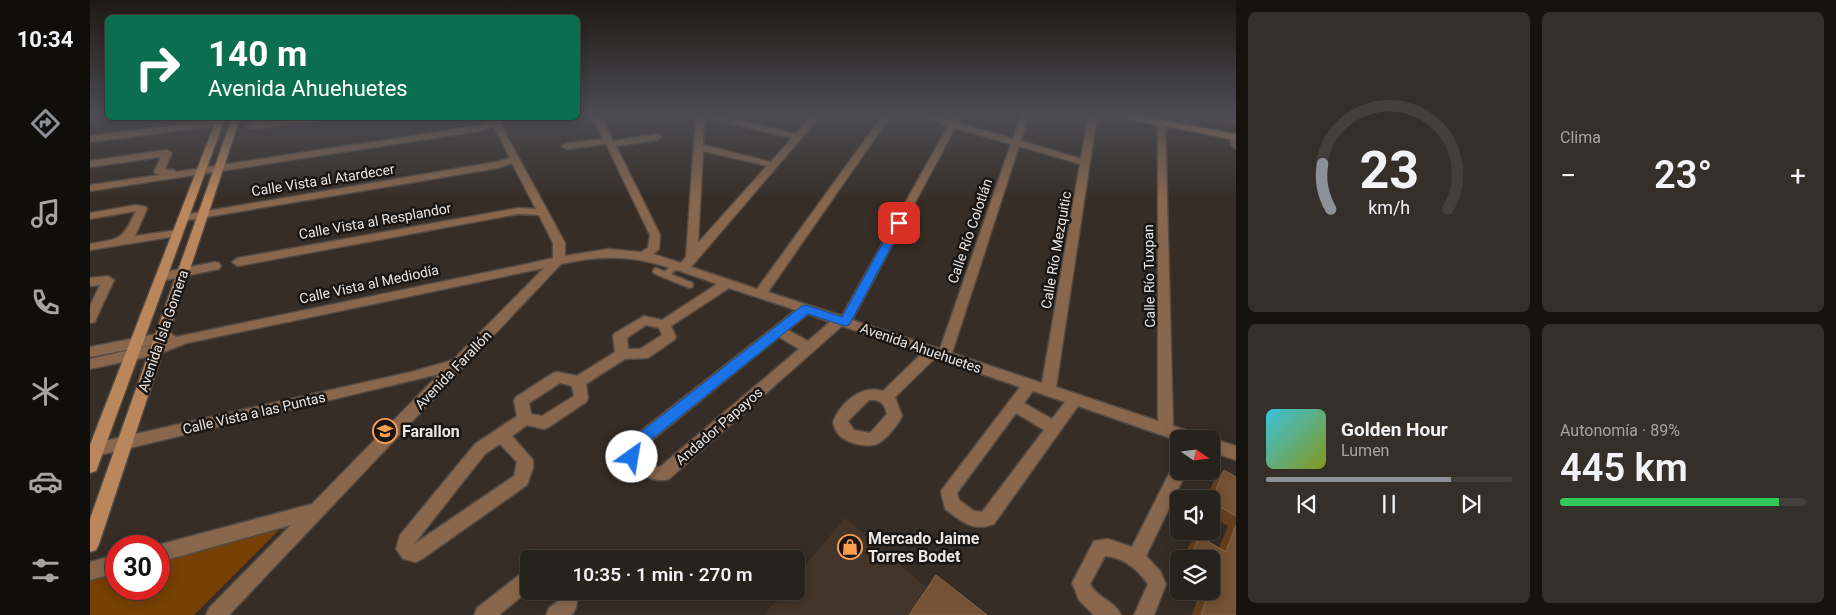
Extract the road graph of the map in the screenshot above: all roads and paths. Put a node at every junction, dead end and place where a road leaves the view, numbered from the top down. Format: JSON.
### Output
{"nodes":[{"id":1,"x":1016,"y":143,"type":"edge"},
{"id":2,"x":211,"y":144,"type":"edge"},
{"id":3,"x":229,"y":144,"type":"edge"},
{"id":4,"x":378,"y":144,"type":"edge"},
{"id":5,"x":508,"y":144,"type":"edge"},
{"id":6,"x":591,"y":144,"type":"edge"},
{"id":7,"x":610,"y":144,"type":"edge"},
{"id":8,"x":699,"y":144,"type":"edge"},
{"id":9,"x":791,"y":144,"type":"edge"},
{"id":10,"x":867,"y":144,"type":"edge"},
{"id":11,"x":942,"y":144,"type":"edge"},
{"id":12,"x":1018,"y":144,"type":"edge"},
{"id":13,"x":1089,"y":144,"type":"edge"},
{"id":14,"x":1160,"y":144,"type":"edge"},
{"id":15,"x":567,"y":146,"type":"dead end"},
{"id":16,"x":699,"y":147,"type":"junction"},
{"id":17,"x":518,"y":163,"type":"junction"},
{"id":18,"x":1086,"y":163,"type":"junction"},
{"id":19,"x":90,"y":164,"type":"edge"},
{"id":20,"x":773,"y":165,"type":"junction"},
{"id":21,"x":222,"y":168,"type":"junction"},
{"id":22,"x":201,"y":170,"type":"junction"},
{"id":23,"x":90,"y":188,"type":"edge"},
{"id":24,"x":539,"y":201,"type":"junction"},
{"id":25,"x":518,"y":210,"type":"junction"},
{"id":26,"x":544,"y":212,"type":"junction"},
{"id":27,"x":203,"y":214,"type":"junction"},
{"id":28,"x":90,"y":216,"type":"edge"},
{"id":29,"x":180,"y":226,"type":"junction"},
{"id":30,"x":126,"y":239,"type":"junction"},
{"id":31,"x":90,"y":247,"type":"edge"},
{"id":32,"x":643,"y":256,"type":"junction"},
{"id":33,"x":692,"y":258,"type":"junction"},
{"id":34,"x":559,"y":259,"type":"junction"},
{"id":35,"x":238,"y":262,"type":"dead end"},
{"id":36,"x":215,"y":266,"type":"dead end"},
{"id":37,"x":679,"y":267,"type":"junction"},
{"id":38,"x":656,"y":271,"type":"dead end"},
{"id":39,"x":183,"y":273,"type":"junction"},
{"id":40,"x":665,"y":275,"type":"junction"},
{"id":41,"x":161,"y":277,"type":"junction"},
{"id":42,"x":90,"y":282,"type":"edge"},
{"id":43,"x":727,"y":283,"type":"junction"},
{"id":44,"x":690,"y":285,"type":"dead end"},
{"id":45,"x":760,"y":294,"type":"junction"},
{"id":46,"x":806,"y":309,"type":"junction"},
{"id":47,"x":90,"y":319,"type":"edge"},
{"id":48,"x":843,"y":322,"type":"junction"},
{"id":49,"x":664,"y":325,"type":"junction"},
{"id":50,"x":778,"y":331,"type":"junction"},
{"id":51,"x":159,"y":344,"type":"junction"},
{"id":52,"x":809,"y":348,"type":"junction"},
{"id":53,"x":134,"y":349,"type":"junction"},
{"id":54,"x":90,"y":352,"type":"edge"},
{"id":55,"x":622,"y":354,"type":"junction"},
{"id":56,"x":938,"y":354,"type":"junction"},
{"id":57,"x":90,"y":364,"type":"edge"},
{"id":58,"x":458,"y":364,"type":"junction"},
{"id":59,"x":411,"y":377,"type":"junction"},
{"id":60,"x":579,"y":382,"type":"junction"},
{"id":61,"x":440,"y":384,"type":"junction"},
{"id":62,"x":1030,"y":384,"type":"junction"},
{"id":63,"x":1048,"y":390,"type":"junction"},
{"id":64,"x":887,"y":396,"type":"dead end"},
{"id":65,"x":1075,"y":399,"type":"junction"},
{"id":66,"x":1015,"y":405,"type":"junction"},
{"id":67,"x":525,"y":419,"type":"junction"},
{"id":68,"x":1054,"y":428,"type":"junction"},
{"id":69,"x":1166,"y":430,"type":"junction"},
{"id":70,"x":1170,"y":431,"type":"edge"},
{"id":71,"x":500,"y":435,"type":"junction"},
{"id":72,"x":125,"y":442,"type":"junction"},
{"id":73,"x":1220,"y":448,"type":"edge"},
{"id":74,"x":96,"y":449,"type":"junction"},
{"id":75,"x":1236,"y":453,"type":"edge"},
{"id":76,"x":90,"y":466,"type":"edge"},
{"id":77,"x":1175,"y":480,"type":"edge"},
{"id":78,"x":318,"y":510,"type":"junction"},
{"id":79,"x":90,"y":544,"type":"edge"},
{"id":80,"x":170,"y":550,"type":"edge"},
{"id":81,"x":1135,"y":560,"type":"junction"},
{"id":82,"x":105,"y":567,"type":"edge"},
{"id":83,"x":90,"y":571,"type":"edge"},
{"id":84,"x":520,"y":585,"type":"edge"},
{"id":85,"x":567,"y":600,"type":"edge"},
{"id":86,"x":216,"y":615,"type":"edge"},
{"id":87,"x":484,"y":615,"type":"edge"},
{"id":88,"x":556,"y":615,"type":"edge"},
{"id":89,"x":1111,"y":615,"type":"edge"},
{"id":90,"x":1144,"y":615,"type":"edge"}],
"edges":[{"from":1,"to":56,"type":"street","name":"Calle Río Colotlán"},
{"from":2,"to":22,"type":"street","name":"Avenida Isla Gomera"},
{"from":3,"to":21,"type":"street","name":"Avenida Isla Gomera"},
{"from":4,"to":21,"type":"street"},
{"from":5,"to":17,"type":"street"},
{"from":6,"to":15,"type":"street"},
{"from":7,"to":32,"type":"street"},
{"from":8,"to":16,"type":"street"},
{"from":9,"to":20,"type":"street"},
{"from":10,"to":45,"type":"street"},
{"from":11,"to":48,"type":"street"},
{"from":12,"to":18,"type":"street"},
{"from":13,"to":18,"type":"street","name":"Calle Río Mezquitic"},
{"from":14,"to":69,"type":"street","name":"Calle Río Tuxpan"},
{"from":16,"to":20,"type":"street"},
{"from":16,"to":33,"type":"street"},
{"from":17,"to":24,"type":"street"},
{"from":17,"to":27,"type":"street","name":"Calle Vista al Atardecer"},
{"from":18,"to":63,"type":"street","name":"Calle Río Mezquitic"},
{"from":19,"to":22,"type":"street"},
{"from":20,"to":33,"type":"street"},
{"from":21,"to":22,"type":"street"},
{"from":21,"to":27,"type":"street","name":"Avenida Isla Gomera"},
{"from":22,"to":23,"type":"street"},
{"from":22,"to":29,"type":"street","name":"Avenida Isla Gomera"},
{"from":24,"to":25,"type":"street","name":"Calle Vista al Resplandor"},
{"from":24,"to":26,"type":"street"},
{"from":25,"to":26,"type":"street","name":"Calle Vista al Resplandor"},
{"from":25,"to":35,"type":"street","name":"Calle Vista al Resplandor"},
{"from":26,"to":34,"type":"street"},
{"from":27,"to":29,"type":"street","name":"Calle Vista al Atardecer"},
{"from":27,"to":39,"type":"street","name":"Avenida Isla Gomera"},
{"from":28,"to":30,"type":"street"},
{"from":29,"to":30,"type":"street","name":"Calle Vista al Atardecer"},
{"from":29,"to":41,"type":"street","name":"Avenida Isla Gomera"},
{"from":30,"to":31,"type":"street","name":"Calle Vista al Atardecer"},
{"from":32,"to":34,"type":"street","name":"Avenida Ahuehuetes"},
{"from":32,"to":37,"type":"street","name":"Avenida Ahuehuetes"},
{"from":33,"to":37,"type":"street"},
{"from":34,"to":51,"type":"street","name":"Calle Vista al Mediodía"},
{"from":34,"to":58,"type":"street","name":"Avenida Farallón"},
{"from":36,"to":39,"type":"street"},
{"from":37,"to":40,"type":"lane"},
{"from":37,"to":43,"type":"street","name":"Avenida Ahuehuetes"},
{"from":38,"to":40,"type":"lane"},
{"from":39,"to":41,"type":"street"},
{"from":39,"to":51,"type":"street","name":"Avenida Isla Gomera"},
{"from":40,"to":44,"type":"lane"},
{"from":41,"to":53,"type":"street","name":"Avenida Isla Gomera"},
{"from":42,"to":47,"type":"street"},
{"from":43,"to":45,"type":"street","name":"Avenida Ahuehuetes"},
{"from":43,"to":49,"type":"street"},
{"from":45,"to":46,"type":"street","name":"Avenida Ahuehuetes"},
{"from":46,"to":48,"type":"street","name":"Avenida Ahuehuetes"},
{"from":46,"to":50,"type":"street","name":"Andador Papayos"},
{"from":48,"to":52,"type":"street","name":"Andador Papayos"},
{"from":48,"to":56,"type":"street","name":"Avenida Ahuehuetes"},
{"from":49,"to":55,"type":"street"},
{"from":49,"to":55,"type":"street"},
{"from":50,"to":52,"type":"street"},
{"from":50,"to":52,"type":"street","name":"Andador Papayos"},
{"from":51,"to":53,"type":"street","name":"Calle Vista al Mediodía"},
{"from":51,"to":72,"type":"street","name":"Avenida Isla Gomera"},
{"from":53,"to":54,"type":"street"},
{"from":53,"to":57,"type":"street"},
{"from":53,"to":74,"type":"street","name":"Avenida Isla Gomera"},
{"from":55,"to":60,"type":"street"},
{"from":56,"to":62,"type":"street","name":"Avenida Ahuehuetes"},
{"from":56,"to":64,"type":"street"},
{"from":58,"to":59,"type":"street","name":"Calle Vista a las Puntas"},
{"from":58,"to":61,"type":"street","name":"Avenida Farallón"},
{"from":59,"to":61,"type":"street","name":"Calle Vista a las Puntas"},
{"from":59,"to":72,"type":"street","name":"Calle Vista a las Puntas"},
{"from":60,"to":67,"type":"street"},
{"from":60,"to":67,"type":"street"},
{"from":61,"to":78,"type":"street","name":"Avenida Farallón"},
{"from":62,"to":63,"type":"street","name":"Avenida Ahuehuetes"},
{"from":62,"to":66,"type":"street"},
{"from":63,"to":65,"type":"street","name":"Avenida Ahuehuetes"},
{"from":65,"to":68,"type":"street"},
{"from":65,"to":69,"type":"street","name":"Avenida Ahuehuetes"},
{"from":66,"to":68,"type":"street"},
{"from":66,"to":68,"type":"street"},
{"from":67,"to":71,"type":"street"},
{"from":69,"to":70,"type":"street","name":"Avenida Ahuehuetes"},
{"from":71,"to":71,"type":"street"},
{"from":72,"to":74,"type":"street","name":"Calle Vista a las Puntas"},
{"from":72,"to":79,"type":"street","name":"Avenida Isla Gomera"},
{"from":73,"to":75,"type":"street"},
{"from":74,"to":76,"type":"street","name":"Avenida Isla Gomera"},
{"from":77,"to":81,"type":"street"},
{"from":78,"to":80,"type":"street"},
{"from":78,"to":86,"type":"street","name":"Avenida Farallón"},
{"from":81,"to":89,"type":"street"},
{"from":81,"to":90,"type":"street"},
{"from":82,"to":83,"type":"street"},
{"from":84,"to":87,"type":"street"},
{"from":85,"to":88,"type":"street"}]}
